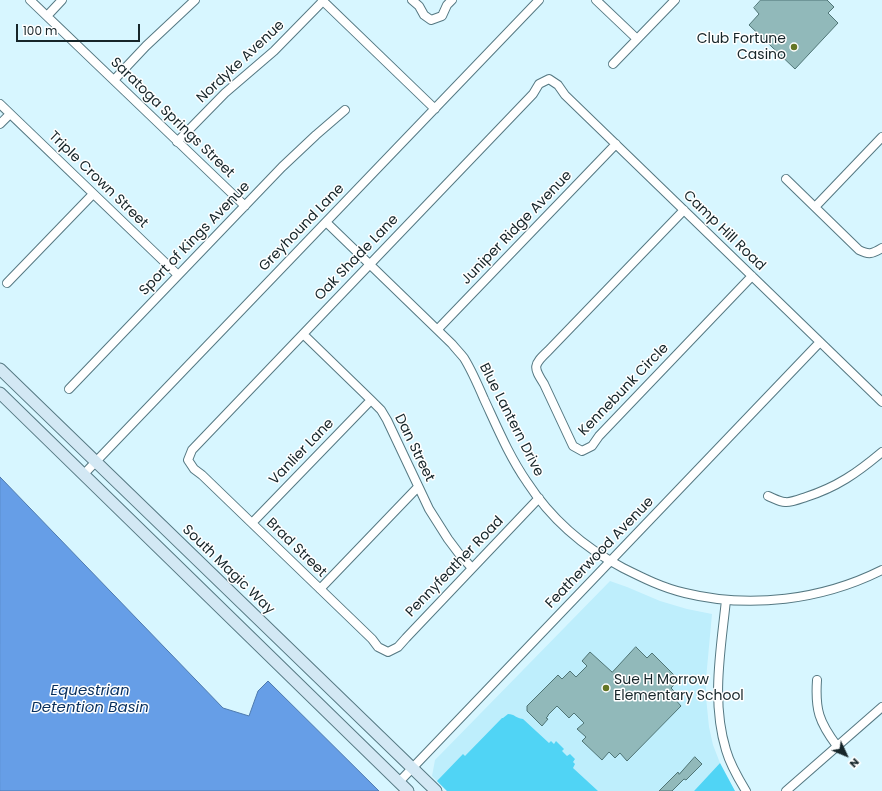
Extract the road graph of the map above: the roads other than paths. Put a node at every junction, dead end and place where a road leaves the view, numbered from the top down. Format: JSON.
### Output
{"nodes":[{"id":1,"x":30,"y":0,"type":"edge"},
{"id":2,"x":62,"y":0,"type":"edge"},
{"id":3,"x":195,"y":0,"type":"edge"},
{"id":4,"x":323,"y":0,"type":"edge"},
{"id":5,"x":412,"y":0,"type":"edge"},
{"id":6,"x":452,"y":0,"type":"edge"},
{"id":7,"x":539,"y":0,"type":"edge"},
{"id":8,"x":596,"y":0,"type":"edge"},
{"id":9,"x":675,"y":0,"type":"edge"},
{"id":10,"x":47,"y":16,"type":"junction"},
{"id":11,"x":637,"y":39,"type":"junction"},
{"id":12,"x":613,"y":64,"type":"dead end"},
{"id":13,"x":549,"y":79,"type":"joint"},
{"id":14,"x":114,"y":80,"type":"junction"},
{"id":15,"x":0,"y":104,"type":"edge"},
{"id":16,"x":435,"y":109,"type":"junction"},
{"id":17,"x":345,"y":110,"type":"dead end"},
{"id":18,"x":10,"y":114,"type":"junction"},
{"id":19,"x":0,"y":124,"type":"edge"},
{"id":20,"x":882,"y":137,"type":"edge"},
{"id":21,"x":177,"y":142,"type":"junction"},
{"id":22,"x":616,"y":144,"type":"junction"},
{"id":23,"x":786,"y":179,"type":"dead end"},
{"id":24,"x":93,"y":194,"type":"junction"},
{"id":25,"x":245,"y":206,"type":"junction"},
{"id":26,"x":815,"y":207,"type":"junction"},
{"id":27,"x":684,"y":210,"type":"junction"},
{"id":28,"x":326,"y":222,"type":"junction"},
{"id":29,"x":882,"y":248,"type":"edge"},
{"id":30,"x":370,"y":264,"type":"junction"},
{"id":31,"x":178,"y":275,"type":"junction"},
{"id":32,"x":752,"y":276,"type":"junction"},
{"id":33,"x":7,"y":283,"type":"dead end"},
{"id":34,"x":438,"y":329,"type":"junction"},
{"id":35,"x":303,"y":334,"type":"junction"},
{"id":36,"x":820,"y":342,"type":"junction"},
{"id":37,"x":0,"y":369,"type":"edge"},
{"id":38,"x":69,"y":389,"type":"dead end"},
{"id":39,"x":0,"y":393,"type":"edge"},
{"id":40,"x":371,"y":400,"type":"junction"},
{"id":41,"x":882,"y":402,"type":"edge"},
{"id":42,"x":882,"y":452,"type":"edge"},
{"id":43,"x":188,"y":460,"type":"joint"},
{"id":44,"x":96,"y":462,"type":"junction"},
{"id":45,"x":84,"y":474,"type":"junction"},
{"id":46,"x":418,"y":487,"type":"junction"},
{"id":47,"x":768,"y":496,"type":"dead end"},
{"id":48,"x":539,"y":498,"type":"junction"},
{"id":49,"x":252,"y":523,"type":"junction"},
{"id":50,"x":610,"y":561,"type":"junction"},
{"id":51,"x":472,"y":568,"type":"junction"},
{"id":52,"x":882,"y":570,"type":"edge"},
{"id":53,"x":320,"y":589,"type":"junction"},
{"id":54,"x":726,"y":600,"type":"junction"},
{"id":55,"x":388,"y":652,"type":"joint"},
{"id":56,"x":818,"y":680,"type":"dead end"},
{"id":57,"x":882,"y":707,"type":"edge"},
{"id":58,"x":837,"y":746,"type":"junction"},
{"id":59,"x":412,"y":768,"type":"junction"},
{"id":60,"x":399,"y":782,"type":"junction"},
{"id":61,"x":408,"y":791,"type":"edge"},
{"id":62,"x":436,"y":791,"type":"edge"},
{"id":63,"x":746,"y":791,"type":"edge"},
{"id":64,"x":786,"y":791,"type":"edge"}],
"edges":[{"from":1,"to":10,"type":"street","name":"Saratoga Springs Street"},
{"from":2,"to":10,"type":"street"},
{"from":3,"to":14,"type":"street"},
{"from":4,"to":16,"type":"street"},
{"from":4,"to":21,"type":"street","name":"Nordyke Avenue"},
{"from":5,"to":6,"type":"street"},
{"from":7,"to":16,"type":"street","name":"Greyhound Lane"},
{"from":8,"to":11,"type":"street"},
{"from":9,"to":11,"type":"street"},
{"from":10,"to":14,"type":"street","name":"Saratoga Springs Street"},
{"from":11,"to":12,"type":"street"},
{"from":13,"to":22,"type":"street","name":"Camp Hill Road"},
{"from":13,"to":30,"type":"street","name":"Oak Shade Lane"},
{"from":14,"to":21,"type":"street","name":"Saratoga Springs Street"},
{"from":15,"to":18,"type":"street","name":"Triple Crown Street"},
{"from":16,"to":28,"type":"street","name":"Greyhound Lane"},
{"from":17,"to":25,"type":"street","name":"Sport of Kings Avenue"},
{"from":18,"to":19,"type":"street"},
{"from":18,"to":24,"type":"street","name":"Triple Crown Street"},
{"from":20,"to":26,"type":"street"},
{"from":21,"to":25,"type":"street","name":"Saratoga Springs Street"},
{"from":22,"to":27,"type":"street","name":"Camp Hill Road"},
{"from":22,"to":34,"type":"street","name":"Juniper Ridge Avenue"},
{"from":23,"to":26,"type":"street"},
{"from":24,"to":31,"type":"street","name":"Triple Crown Street"},
{"from":24,"to":33,"type":"street"},
{"from":25,"to":31,"type":"street","name":"Sport of Kings Avenue"},
{"from":26,"to":29,"type":"street"},
{"from":27,"to":32,"type":"street","name":"Camp Hill Road"},
{"from":27,"to":32,"type":"street","name":"Kennebunk Circle"},
{"from":28,"to":30,"type":"street","name":"Blue Lantern Drive"},
{"from":28,"to":44,"type":"street","name":"Greyhound Lane"},
{"from":30,"to":34,"type":"street","name":"Blue Lantern Drive"},
{"from":30,"to":35,"type":"street","name":"Oak Shade Lane"},
{"from":31,"to":38,"type":"street","name":"Sport of Kings Avenue"},
{"from":32,"to":36,"type":"street","name":"Camp Hill Road"},
{"from":34,"to":48,"type":"street","name":"Blue Lantern Drive"},
{"from":35,"to":40,"type":"street","name":"Dan Street"},
{"from":35,"to":43,"type":"street","name":"Oak Shade Lane"},
{"from":36,"to":41,"type":"street","name":"Camp Hill Road"},
{"from":36,"to":50,"type":"street","name":"Featherwood Avenue"},
{"from":37,"to":44,"type":"street","name":"South Magic Way"},
{"from":39,"to":45,"type":"street"},
{"from":40,"to":46,"type":"street","name":"Dan Street"},
{"from":40,"to":49,"type":"street","name":"Vanlier Lane"},
{"from":42,"to":47,"type":"street"},
{"from":43,"to":49,"type":"street","name":"Brad Street"},
{"from":44,"to":45,"type":"street","name":"Greyhound Lane"},
{"from":44,"to":59,"type":"street","name":"South Magic Way"},
{"from":45,"to":60,"type":"street"},
{"from":46,"to":51,"type":"street","name":"Dan Street"},
{"from":46,"to":53,"type":"street"},
{"from":48,"to":50,"type":"street","name":"Blue Lantern Drive"},
{"from":48,"to":51,"type":"street","name":"Pennyfeather Road"},
{"from":49,"to":53,"type":"street","name":"Brad Street"},
{"from":50,"to":54,"type":"street","name":"Blue Lantern Drive"},
{"from":50,"to":59,"type":"street","name":"Featherwood Avenue"},
{"from":51,"to":55,"type":"street","name":"Pennyfeather Road"},
{"from":52,"to":54,"type":"street","name":"Blue Lantern Drive"},
{"from":53,"to":55,"type":"street","name":"Brad Street"},
{"from":54,"to":63,"type":"street"},
{"from":56,"to":58,"type":"street"},
{"from":57,"to":58,"type":"street"},
{"from":58,"to":64,"type":"street"},
{"from":59,"to":60,"type":"street","name":"Featherwood Avenue"},
{"from":59,"to":62,"type":"street","name":"South Magic Way"},
{"from":60,"to":61,"type":"street"}]}
